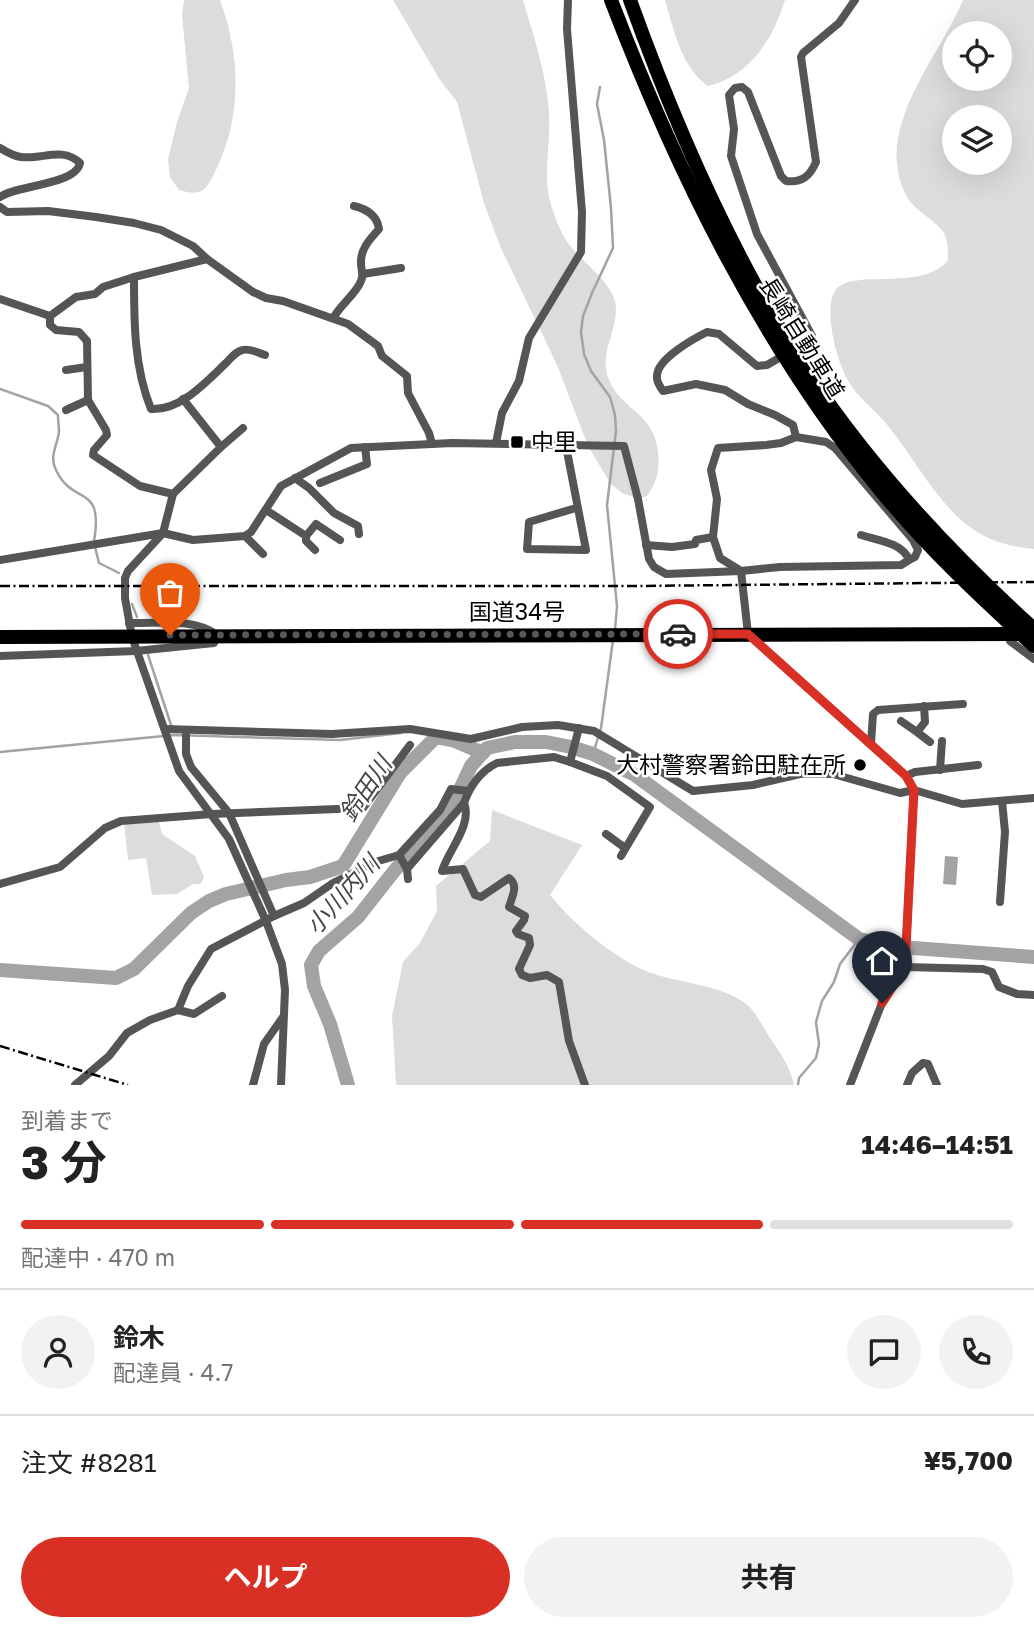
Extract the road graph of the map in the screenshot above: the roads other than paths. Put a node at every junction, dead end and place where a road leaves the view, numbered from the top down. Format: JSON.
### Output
{"nodes":[{"id":1,"x":568,"y":0,"type":"edge"},
{"id":2,"x":611,"y":0,"type":"edge"},
{"id":3,"x":630,"y":0,"type":"edge"},
{"id":4,"x":855,"y":0,"type":"edge"},
{"id":5,"x":0,"y":148,"type":"edge"},
{"id":6,"x":0,"y":197,"type":"edge"},
{"id":7,"x":354,"y":206,"type":"dead end"},
{"id":8,"x":0,"y":207,"type":"edge"},
{"id":9,"x":207,"y":259,"type":"junction"},
{"id":10,"x":401,"y":268,"type":"dead end"},
{"id":11,"x":363,"y":274,"type":"junction"},
{"id":12,"x":134,"y":277,"type":"junction"},
{"id":13,"x":0,"y":299,"type":"edge"},
{"id":14,"x":50,"y":316,"type":"junction"},
{"id":15,"x":334,"y":317,"type":"junction"},
{"id":16,"x":265,"y":355,"type":"dead end"},
{"id":17,"x":87,"y":367,"type":"junction"},
{"id":18,"x":66,"y":370,"type":"dead end"},
{"id":19,"x":183,"y":399,"type":"junction"},
{"id":20,"x":88,"y":400,"type":"junction"},
{"id":21,"x":66,"y":410,"type":"dead end"},
{"id":22,"x":831,"y":416,"type":"junction"},
{"id":23,"x":243,"y":428,"type":"dead end"},
{"id":24,"x":796,"y":437,"type":"junction"},
{"id":25,"x":496,"y":443,"type":"junction"},
{"id":26,"x":432,"y":444,"type":"junction"},
{"id":27,"x":566,"y":446,"type":"junction"},
{"id":28,"x":221,"y":447,"type":"junction"},
{"id":29,"x":365,"y":447,"type":"junction"},
{"id":30,"x":295,"y":478,"type":"junction"},
{"id":31,"x":320,"y":483,"type":"dead end"},
{"id":32,"x":173,"y":494,"type":"junction"},
{"id":33,"x":576,"y":508,"type":"junction"},
{"id":34,"x":266,"y":510,"type":"junction"},
{"id":35,"x":163,"y":533,"type":"junction"},
{"id":36,"x":359,"y":534,"type":"dead end"},
{"id":37,"x":861,"y":535,"type":"dead end"},
{"id":38,"x":245,"y":536,"type":"junction"},
{"id":39,"x":306,"y":536,"type":"junction"},
{"id":40,"x":713,"y":537,"type":"junction"},
{"id":41,"x":340,"y":540,"type":"dead end"},
{"id":42,"x":646,"y":545,"type":"junction"},
{"id":43,"x":315,"y":550,"type":"dead end"},
{"id":44,"x":263,"y":554,"type":"dead end"},
{"id":45,"x":0,"y":560,"type":"edge"},
{"id":46,"x":909,"y":560,"type":"junction"},
{"id":47,"x":741,"y":571,"type":"junction"},
{"id":48,"x":128,"y":630,"type":"junction"},
{"id":49,"x":1034,"y":631,"type":"edge"},
{"id":50,"x":748,"y":634,"type":"junction"},
{"id":51,"x":1009,"y":634,"type":"junction"},
{"id":52,"x":217,"y":635,"type":"junction"},
{"id":53,"x":0,"y":636,"type":"edge"},
{"id":54,"x":1034,"y":646,"type":"edge"},
{"id":55,"x":136,"y":651,"type":"junction"},
{"id":56,"x":0,"y":656,"type":"edge"},
{"id":57,"x":1034,"y":659,"type":"edge"},
{"id":58,"x":963,"y":705,"type":"dead end"},
{"id":59,"x":924,"y":706,"type":"junction"},
{"id":60,"x":901,"y":721,"type":"dead end"},
{"id":61,"x":579,"y":729,"type":"junction"},
{"id":62,"x":166,"y":730,"type":"junction"},
{"id":63,"x":918,"y":732,"type":"junction"},
{"id":64,"x":184,"y":733,"type":"junction"},
{"id":65,"x":942,"y":741,"type":"dead end"},
{"id":66,"x":930,"y":742,"type":"dead end"},
{"id":67,"x":870,"y":743,"type":"junction"},
{"id":68,"x":410,"y":745,"type":"dead end"},
{"id":69,"x":570,"y":761,"type":"junction"},
{"id":70,"x":978,"y":765,"type":"dead end"},
{"id":71,"x":940,"y":769,"type":"junction"},
{"id":72,"x":182,"y":774,"type":"junction"},
{"id":73,"x":906,"y":776,"type":"junction"},
{"id":74,"x":207,"y":786,"type":"junction"},
{"id":75,"x":914,"y":790,"type":"junction"},
{"id":76,"x":468,"y":792,"type":"junction"},
{"id":77,"x":1034,"y":798,"type":"edge"},
{"id":78,"x":1002,"y":801,"type":"junction"},
{"id":79,"x":464,"y":803,"type":"junction"},
{"id":80,"x":229,"y":813,"type":"junction"},
{"id":81,"x":212,"y":814,"type":"junction"},
{"id":82,"x":606,"y":834,"type":"dead end"},
{"id":83,"x":399,"y":856,"type":"junction"},
{"id":84,"x":0,"y":884,"type":"edge"},
{"id":85,"x":1000,"y":902,"type":"dead end"},
{"id":86,"x":270,"y":918,"type":"junction"},
{"id":87,"x":905,"y":964,"type":"junction"},
{"id":88,"x":1034,"y":995,"type":"edge"},
{"id":89,"x":222,"y":996,"type":"dead end"},
{"id":90,"x":178,"y":1010,"type":"junction"},
{"id":91,"x":283,"y":1017,"type":"junction"},
{"id":92,"x":75,"y":1085,"type":"edge"},
{"id":93,"x":253,"y":1085,"type":"edge"},
{"id":94,"x":281,"y":1085,"type":"edge"},
{"id":95,"x":584,"y":1085,"type":"edge"},
{"id":96,"x":850,"y":1085,"type":"edge"},
{"id":97,"x":906,"y":1085,"type":"edge"},
{"id":98,"x":937,"y":1085,"type":"edge"}],
"edges":[{"from":1,"to":25,"type":"street"},
{"from":2,"to":22,"type":"highway","name":"長崎自動車道"},
{"from":3,"to":22,"type":"highway","name":"長崎自動車道"},
{"from":4,"to":24,"type":"street"},
{"from":5,"to":6,"type":"street"},
{"from":7,"to":11,"type":"street"},
{"from":8,"to":9,"type":"street"},
{"from":9,"to":12,"type":"street"},
{"from":9,"to":15,"type":"street"},
{"from":10,"to":11,"type":"street"},
{"from":11,"to":15,"type":"street"},
{"from":12,"to":14,"type":"street"},
{"from":12,"to":19,"type":"street"},
{"from":13,"to":14,"type":"street"},
{"from":14,"to":17,"type":"street"},
{"from":15,"to":26,"type":"street"},
{"from":16,"to":19,"type":"street"},
{"from":17,"to":18,"type":"street"},
{"from":17,"to":20,"type":"street"},
{"from":19,"to":28,"type":"street"},
{"from":20,"to":21,"type":"street"},
{"from":20,"to":32,"type":"street"},
{"from":22,"to":49,"type":"highway","name":"長崎自動車道"},
{"from":22,"to":54,"type":"highway","name":"長崎自動車道"},
{"from":23,"to":28,"type":"street"},
{"from":24,"to":40,"type":"street"},
{"from":24,"to":46,"type":"street"},
{"from":25,"to":26,"type":"street"},
{"from":25,"to":27,"type":"street"},
{"from":26,"to":29,"type":"street"},
{"from":27,"to":33,"type":"street"},
{"from":27,"to":42,"type":"street"},
{"from":28,"to":32,"type":"street"},
{"from":29,"to":30,"type":"street"},
{"from":29,"to":31,"type":"street"},
{"from":30,"to":34,"type":"street"},
{"from":30,"to":36,"type":"street"},
{"from":32,"to":35,"type":"street"},
{"from":33,"to":33,"type":"street"},
{"from":34,"to":38,"type":"street"},
{"from":34,"to":39,"type":"street"},
{"from":35,"to":38,"type":"street"},
{"from":35,"to":45,"type":"street"},
{"from":35,"to":48,"type":"street"},
{"from":37,"to":46,"type":"street"},
{"from":38,"to":44,"type":"street"},
{"from":39,"to":41,"type":"street"},
{"from":39,"to":43,"type":"street"},
{"from":40,"to":42,"type":"street"},
{"from":40,"to":47,"type":"street"},
{"from":42,"to":47,"type":"street"},
{"from":46,"to":47,"type":"street"},
{"from":47,"to":50,"type":"street"},
{"from":48,"to":52,"type":"highway","name":"国道34号"},
{"from":48,"to":52,"type":"street"},
{"from":48,"to":53,"type":"highway","name":"国道34号"},
{"from":48,"to":55,"type":"street"},
{"from":49,"to":51,"type":"highway","name":"国道34号"},
{"from":50,"to":51,"type":"highway","name":"国道34号"},
{"from":50,"to":52,"type":"highway","name":"国道34号"},
{"from":50,"to":67,"type":"street"},
{"from":51,"to":57,"type":"street"},
{"from":52,"to":55,"type":"street"},
{"from":55,"to":56,"type":"street"},
{"from":55,"to":62,"type":"street"},
{"from":58,"to":59,"type":"street"},
{"from":59,"to":63,"type":"street"},
{"from":59,"to":67,"type":"street"},
{"from":60,"to":63,"type":"street"},
{"from":61,"to":64,"type":"street"},
{"from":61,"to":69,"type":"street"},
{"from":61,"to":75,"type":"street"},
{"from":62,"to":64,"type":"street"},
{"from":62,"to":72,"type":"street"},
{"from":63,"to":66,"type":"street"},
{"from":64,"to":74,"type":"street"},
{"from":65,"to":71,"type":"street"},
{"from":67,"to":73,"type":"street"},
{"from":68,"to":80,"type":"street"},
{"from":69,"to":76,"type":"street"},
{"from":69,"to":82,"type":"street"},
{"from":70,"to":71,"type":"street"},
{"from":71,"to":73,"type":"street"},
{"from":72,"to":74,"type":"street"},
{"from":72,"to":81,"type":"street"},
{"from":73,"to":75,"type":"street"},
{"from":74,"to":80,"type":"street"},
{"from":75,"to":78,"type":"street"},
{"from":75,"to":87,"type":"street"},
{"from":76,"to":79,"type":"street"},
{"from":76,"to":83,"type":"street"},
{"from":77,"to":78,"type":"street"},
{"from":78,"to":85,"type":"street"},
{"from":79,"to":83,"type":"street"},
{"from":79,"to":95,"type":"street"},
{"from":80,"to":81,"type":"street"},
{"from":80,"to":86,"type":"street"},
{"from":81,"to":84,"type":"street"},
{"from":81,"to":86,"type":"street"},
{"from":83,"to":86,"type":"street"},
{"from":86,"to":90,"type":"street"},
{"from":86,"to":91,"type":"street"},
{"from":87,"to":88,"type":"street"},
{"from":87,"to":96,"type":"street"},
{"from":89,"to":90,"type":"street"},
{"from":90,"to":92,"type":"street"},
{"from":91,"to":93,"type":"street"},
{"from":91,"to":94,"type":"street"},
{"from":97,"to":98,"type":"street"}]}
